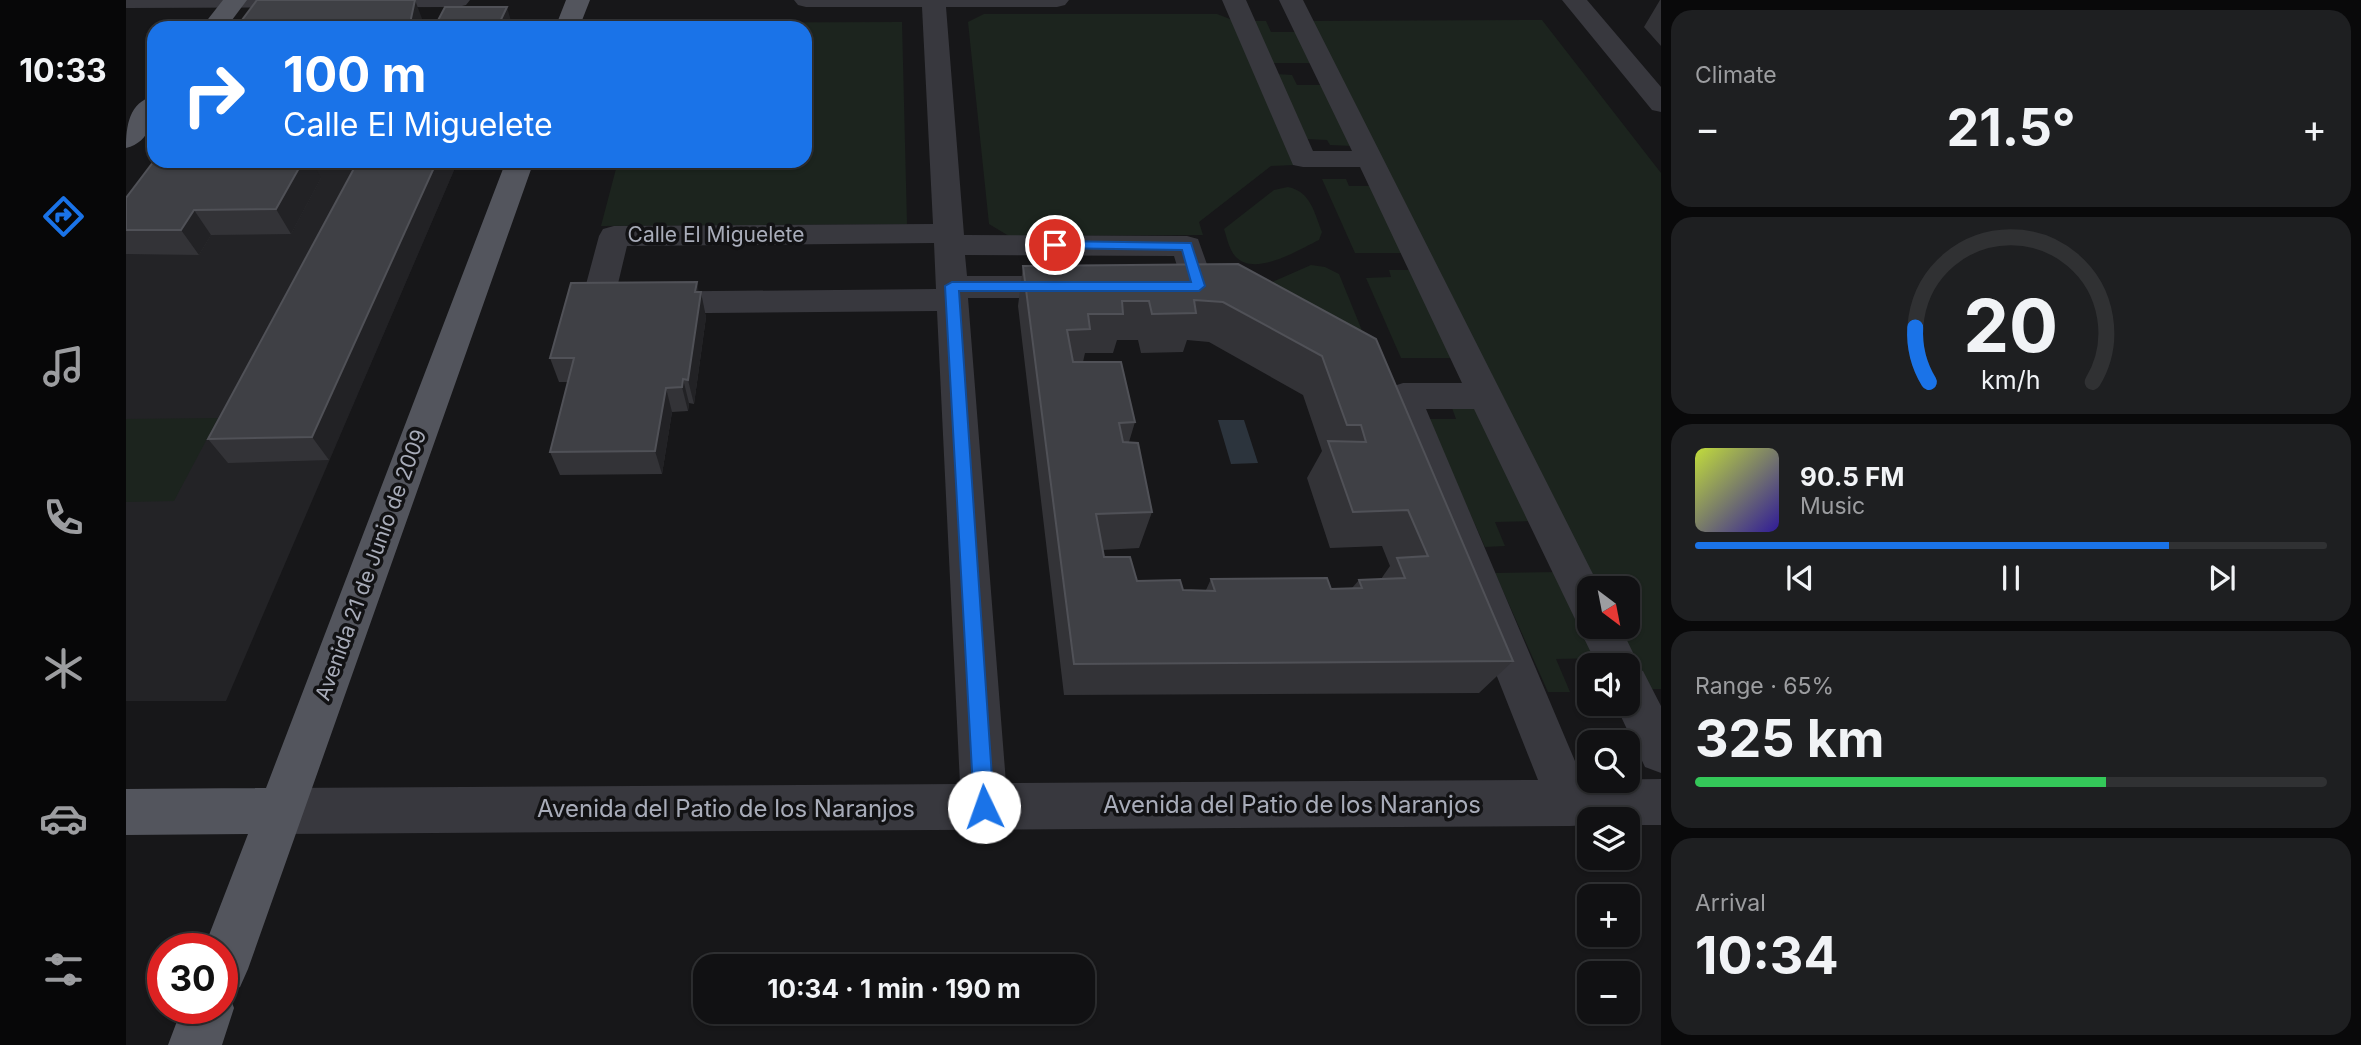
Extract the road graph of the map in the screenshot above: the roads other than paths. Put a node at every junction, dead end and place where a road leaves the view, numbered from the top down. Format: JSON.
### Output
{"nodes":[{"id":1,"x":234,"y":0,"type":"edge"},
{"id":2,"x":458,"y":0,"type":"edge"},
{"id":3,"x":578,"y":0,"type":"edge"},
{"id":4,"x":806,"y":0,"type":"edge"},
{"id":5,"x":1057,"y":0,"type":"edge"},
{"id":6,"x":1234,"y":0,"type":"edge"},
{"id":7,"x":1291,"y":0,"type":"edge"},
{"id":8,"x":1574,"y":0,"type":"edge"},
{"id":9,"x":126,"y":1,"type":"edge"},
{"id":10,"x":934,"y":1,"type":"edge"},
{"id":11,"x":218,"y":21,"type":"edge"},
{"id":12,"x":570,"y":21,"type":"edge"},
{"id":13,"x":1661,"y":104,"type":"edge"},
{"id":14,"x":147,"y":113,"type":"edge"},
{"id":15,"x":126,"y":140,"type":"edge"},
{"id":16,"x":1370,"y":159,"type":"junction"},
{"id":17,"x":517,"y":168,"type":"edge"},
{"id":18,"x":949,"y":239,"type":"junction"},
{"id":19,"x":1103,"y":286,"type":"edge"},
{"id":20,"x":1144,"y":286,"type":"edge"},
{"id":21,"x":952,"y":293,"type":"junction"},
{"id":22,"x":1485,"y":396,"type":"junction"},
{"id":23,"x":1577,"y":583,"type":"edge"},
{"id":24,"x":1640,"y":709,"type":"edge"},
{"id":25,"x":1661,"y":752,"type":"edge"},
{"id":26,"x":1661,"y":802,"type":"edge"},
{"id":27,"x":1570,"y":803,"type":"junction"},
{"id":28,"x":984,"y":807,"type":"junction"},
{"id":29,"x":280,"y":811,"type":"junction"},
{"id":30,"x":126,"y":813,"type":"edge"},
{"id":31,"x":235,"y":933,"type":"edge"},
{"id":32,"x":202,"y":1024,"type":"edge"},
{"id":33,"x":195,"y":1045,"type":"edge"}],
"edges":[{"from":1,"to":2,"type":"street"},
{"from":1,"to":9,"type":"street"},
{"from":1,"to":11,"type":"main road"},
{"from":3,"to":12,"type":"main road"},
{"from":4,"to":10,"type":"street"},
{"from":5,"to":10,"type":"street"},
{"from":6,"to":16,"type":"street"},
{"from":7,"to":16,"type":"street"},
{"from":8,"to":13,"type":"street"},
{"from":10,"to":18,"type":"street"},
{"from":14,"to":15,"type":"main road"},
{"from":16,"to":22,"type":"street"},
{"from":17,"to":29,"type":"main road","name":"Avenida 21 de Junio de 2009"},
{"from":18,"to":20,"type":"street","name":"Calle El Miguelete"},
{"from":18,"to":21,"type":"street"},
{"from":18,"to":21,"type":"street","name":"Calle El Miguelete"},
{"from":19,"to":21,"type":"street","name":"Calle El Miguelete"},
{"from":21,"to":28,"type":"street"},
{"from":22,"to":23,"type":"street"},
{"from":22,"to":27,"type":"street"},
{"from":24,"to":25,"type":"street"},
{"from":26,"to":27,"type":"street","name":"Avenida del Patio de los Naranjos"},
{"from":27,"to":28,"type":"street","name":"Avenida del Patio de los Naranjos"},
{"from":28,"to":29,"type":"street","name":"Avenida del Patio de los Naranjos"},
{"from":29,"to":30,"type":"main road","name":"Avenida del Patio de los Naranjos"},
{"from":29,"to":31,"type":"main road","name":"Avenida 21 de Junio de 2009"},
{"from":32,"to":33,"type":"main road"}]}
